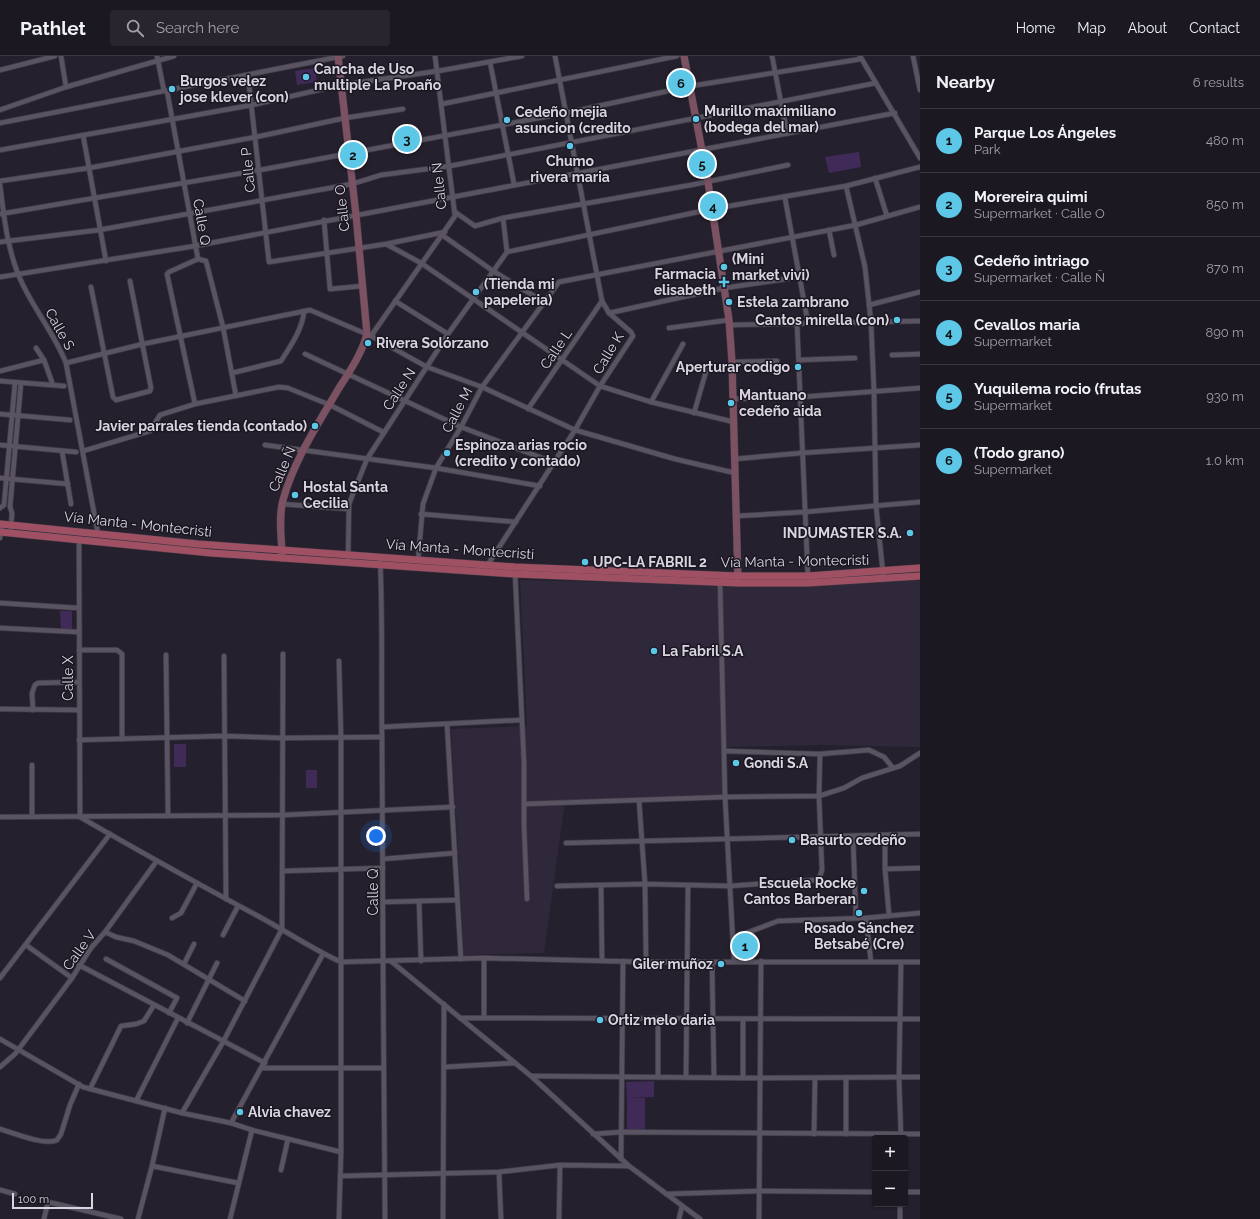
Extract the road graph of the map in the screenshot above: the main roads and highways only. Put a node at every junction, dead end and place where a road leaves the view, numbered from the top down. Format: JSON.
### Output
{"nodes":[{"id":1,"x":1,"y":524,"type":"edge"},
{"id":2,"x":0,"y":534,"type":"edge"},
{"id":3,"x":282,"y":555,"type":"junction"},
{"id":4,"x":348,"y":559,"type":"junction"},
{"id":5,"x":417,"y":563,"type":"junction"},
{"id":6,"x":920,"y":568,"type":"edge"},
{"id":7,"x":883,"y":575,"type":"junction"},
{"id":8,"x":920,"y":576,"type":"edge"}],
"edges":[{"from":1,"to":3,"type":"main road","name":"Vía Manta - Montecristi"},
{"from":2,"to":3,"type":"main road","name":"Vía Manta - Montecristi"},
{"from":3,"to":4,"type":"main road","name":"Vía Manta - Montecristi"},
{"from":4,"to":5,"type":"main road","name":"Vía Manta - Montecristi"},
{"from":4,"to":5,"type":"main road","name":"Vía Manta - Montecristi"},
{"from":5,"to":7,"type":"main road","name":"Vía Manta - Montecristi"},
{"from":6,"to":7,"type":"main road","name":"Vía Manta - Montecristi"},
{"from":7,"to":8,"type":"main road","name":"Vía Manta - Montecristi"}]}
